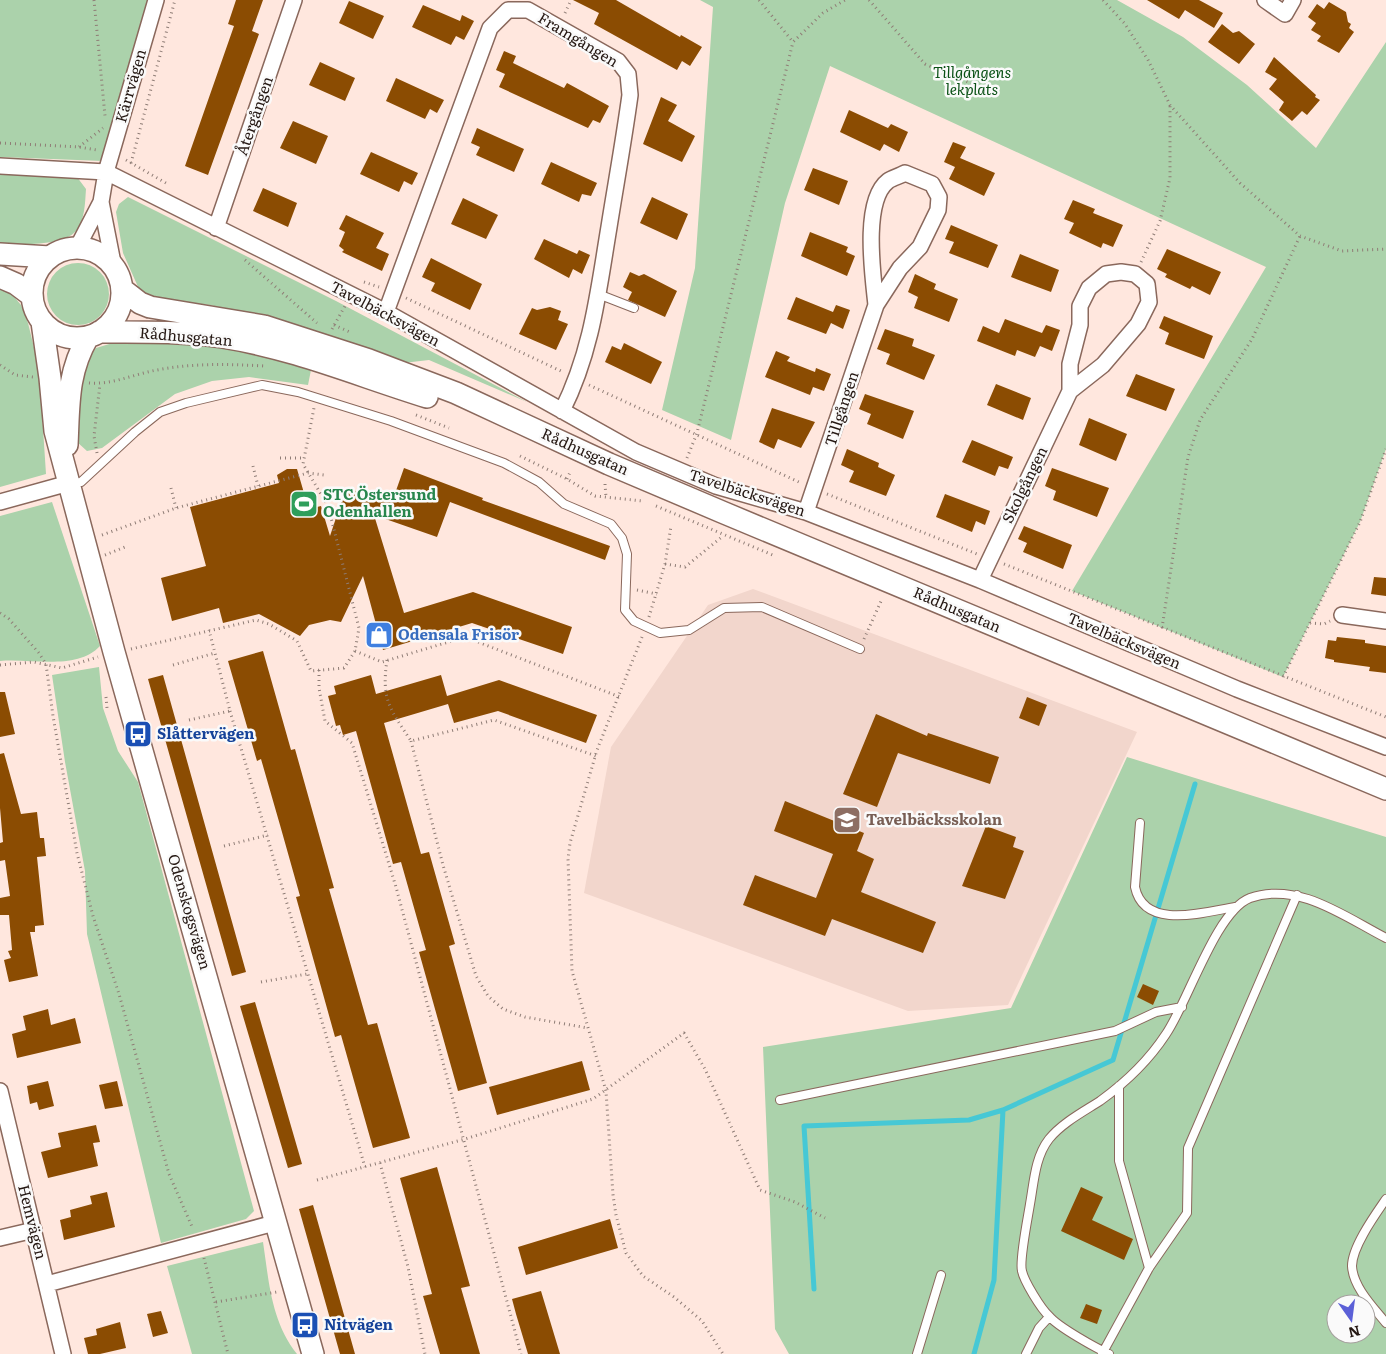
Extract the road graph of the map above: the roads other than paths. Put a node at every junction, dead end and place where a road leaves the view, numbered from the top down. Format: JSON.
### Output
{"nodes":[{"id":1,"x":156,"y":0,"type":"edge"},
{"id":2,"x":1264,"y":0,"type":"edge"},
{"id":3,"x":1293,"y":0,"type":"edge"},
{"id":4,"x":296,"y":2,"type":"edge"},
{"id":5,"x":0,"y":166,"type":"edge"},
{"id":6,"x":106,"y":172,"type":"junction"},
{"id":7,"x":101,"y":202,"type":"junction"},
{"id":8,"x":216,"y":228,"type":"junction"},
{"id":9,"x":77,"y":248,"type":"junction"},
{"id":10,"x":0,"y":254,"type":"edge"},
{"id":11,"x":50,"y":257,"type":"junction"},
{"id":12,"x":114,"y":268,"type":"junction"},
{"id":13,"x":0,"y":277,"type":"edge"},
{"id":14,"x":122,"y":289,"type":"junction"},
{"id":15,"x":598,"y":294,"type":"junction"},
{"id":16,"x":32,"y":296,"type":"junction"},
{"id":17,"x":876,"y":304,"type":"junction"},
{"id":18,"x":634,"y":308,"type":"dead end"},
{"id":19,"x":386,"y":312,"type":"junction"},
{"id":20,"x":42,"y":322,"type":"junction"},
{"id":21,"x":94,"y":335,"type":"junction"},
{"id":22,"x":60,"y":380,"type":"junction"},
{"id":23,"x":1070,"y":391,"type":"junction"},
{"id":24,"x":562,"y":411,"type":"junction"},
{"id":25,"x":530,"y":428,"type":"junction"},
{"id":26,"x":67,"y":477,"type":"junction"},
{"id":27,"x":0,"y":502,"type":"edge"},
{"id":28,"x":806,"y":512,"type":"junction"},
{"id":29,"x":980,"y":580,"type":"junction"},
{"id":30,"x":1342,"y":616,"type":"dead end"},
{"id":31,"x":1386,"y":621,"type":"edge"},
{"id":32,"x":860,"y":649,"type":"road end"},
{"id":33,"x":1386,"y":747,"type":"edge"},
{"id":34,"x":1386,"y":789,"type":"edge"},
{"id":35,"x":1140,"y":823,"type":"dead end"},
{"id":36,"x":1297,"y":895,"type":"junction"},
{"id":37,"x":1236,"y":907,"type":"junction"},
{"id":38,"x":1386,"y":938,"type":"edge"},
{"id":39,"x":1182,"y":1007,"type":"junction"},
{"id":40,"x":1119,"y":1086,"type":"junction"},
{"id":41,"x":0,"y":1090,"type":"edge"},
{"id":42,"x":780,"y":1100,"type":"dead end"},
{"id":43,"x":1386,"y":1199,"type":"edge"},
{"id":44,"x":278,"y":1222,"type":"junction"},
{"id":45,"x":34,"y":1230,"type":"junction"},
{"id":46,"x":0,"y":1238,"type":"edge"},
{"id":47,"x":1149,"y":1268,"type":"junction"},
{"id":48,"x":941,"y":1275,"type":"dead end"},
{"id":49,"x":47,"y":1284,"type":"junction"},
{"id":50,"x":1049,"y":1317,"type":"junction"},
{"id":51,"x":1386,"y":1323,"type":"edge"},
{"id":52,"x":1105,"y":1353,"type":"edge"},
{"id":53,"x":63,"y":1354,"type":"edge"},
{"id":54,"x":313,"y":1354,"type":"edge"},
{"id":55,"x":918,"y":1354,"type":"edge"},
{"id":56,"x":1026,"y":1354,"type":"edge"}],
"edges":[{"from":1,"to":6,"type":"street","name":"Kärrvägen"},
{"from":2,"to":3,"type":"street"},
{"from":4,"to":8,"type":"street","name":"Återgången"},
{"from":5,"to":6,"type":"street"},
{"from":6,"to":7,"type":"street"},
{"from":6,"to":8,"type":"street","name":"Tavelbäcksvägen"},
{"from":7,"to":9,"type":"street"},
{"from":7,"to":12,"type":"street"},
{"from":8,"to":19,"type":"street","name":"Tavelbäcksvägen"},
{"from":9,"to":11,"type":"main road"},
{"from":9,"to":12,"type":"main road"},
{"from":10,"to":11,"type":"main road"},
{"from":11,"to":16,"type":"main road"},
{"from":12,"to":14,"type":"main road"},
{"from":13,"to":16,"type":"main road"},
{"from":14,"to":21,"type":"main road"},
{"from":14,"to":25,"type":"main road","name":"Rådhusgatan"},
{"from":15,"to":18,"type":"lane"},
{"from":15,"to":19,"type":"street","name":"Framgången"},
{"from":15,"to":24,"type":"street","name":"Framgången"},
{"from":16,"to":20,"type":"main road"},
{"from":17,"to":17,"type":"street","name":"Tillgången"},
{"from":17,"to":28,"type":"street","name":"Tillgången"},
{"from":19,"to":24,"type":"street","name":"Tavelbäcksvägen"},
{"from":20,"to":21,"type":"main road"},
{"from":20,"to":22,"type":"main road","name":"Odenskogsvägen"},
{"from":21,"to":22,"type":"main road","name":"Odenskogsvägen"},
{"from":21,"to":25,"type":"main road","name":"Rådhusgatan"},
{"from":22,"to":26,"type":"main road","name":"Odenskogsvägen"},
{"from":23,"to":23,"type":"street","name":"Skolgången"},
{"from":23,"to":29,"type":"street","name":"Skolgången"},
{"from":24,"to":28,"type":"street","name":"Tavelbäcksvägen"},
{"from":25,"to":34,"type":"main road","name":"Rådhusgatan"},
{"from":26,"to":27,"type":"street"},
{"from":26,"to":32,"type":"lane"},
{"from":26,"to":44,"type":"main road","name":"Odenskogsvägen"},
{"from":28,"to":29,"type":"street","name":"Tavelbäcksvägen"},
{"from":29,"to":33,"type":"street","name":"Tavelbäcksvägen"},
{"from":30,"to":31,"type":"street"},
{"from":35,"to":37,"type":"lane"},
{"from":36,"to":37,"type":"lane"},
{"from":36,"to":38,"type":"lane"},
{"from":36,"to":47,"type":"lane"},
{"from":37,"to":39,"type":"lane"},
{"from":39,"to":40,"type":"lane"},
{"from":39,"to":42,"type":"lane"},
{"from":40,"to":47,"type":"lane"},
{"from":40,"to":50,"type":"lane"},
{"from":41,"to":45,"type":"street","name":"Hemvägen"},
{"from":43,"to":51,"type":"lane"},
{"from":44,"to":49,"type":"street"},
{"from":44,"to":54,"type":"main road","name":"Odenskogsvägen"},
{"from":45,"to":46,"type":"street"},
{"from":45,"to":49,"type":"street","name":"Hemvägen"},
{"from":47,"to":52,"type":"lane"},
{"from":48,"to":55,"type":"lane"},
{"from":49,"to":53,"type":"street","name":"Hemvägen"},
{"from":50,"to":52,"type":"lane"},
{"from":50,"to":56,"type":"lane"}]}
